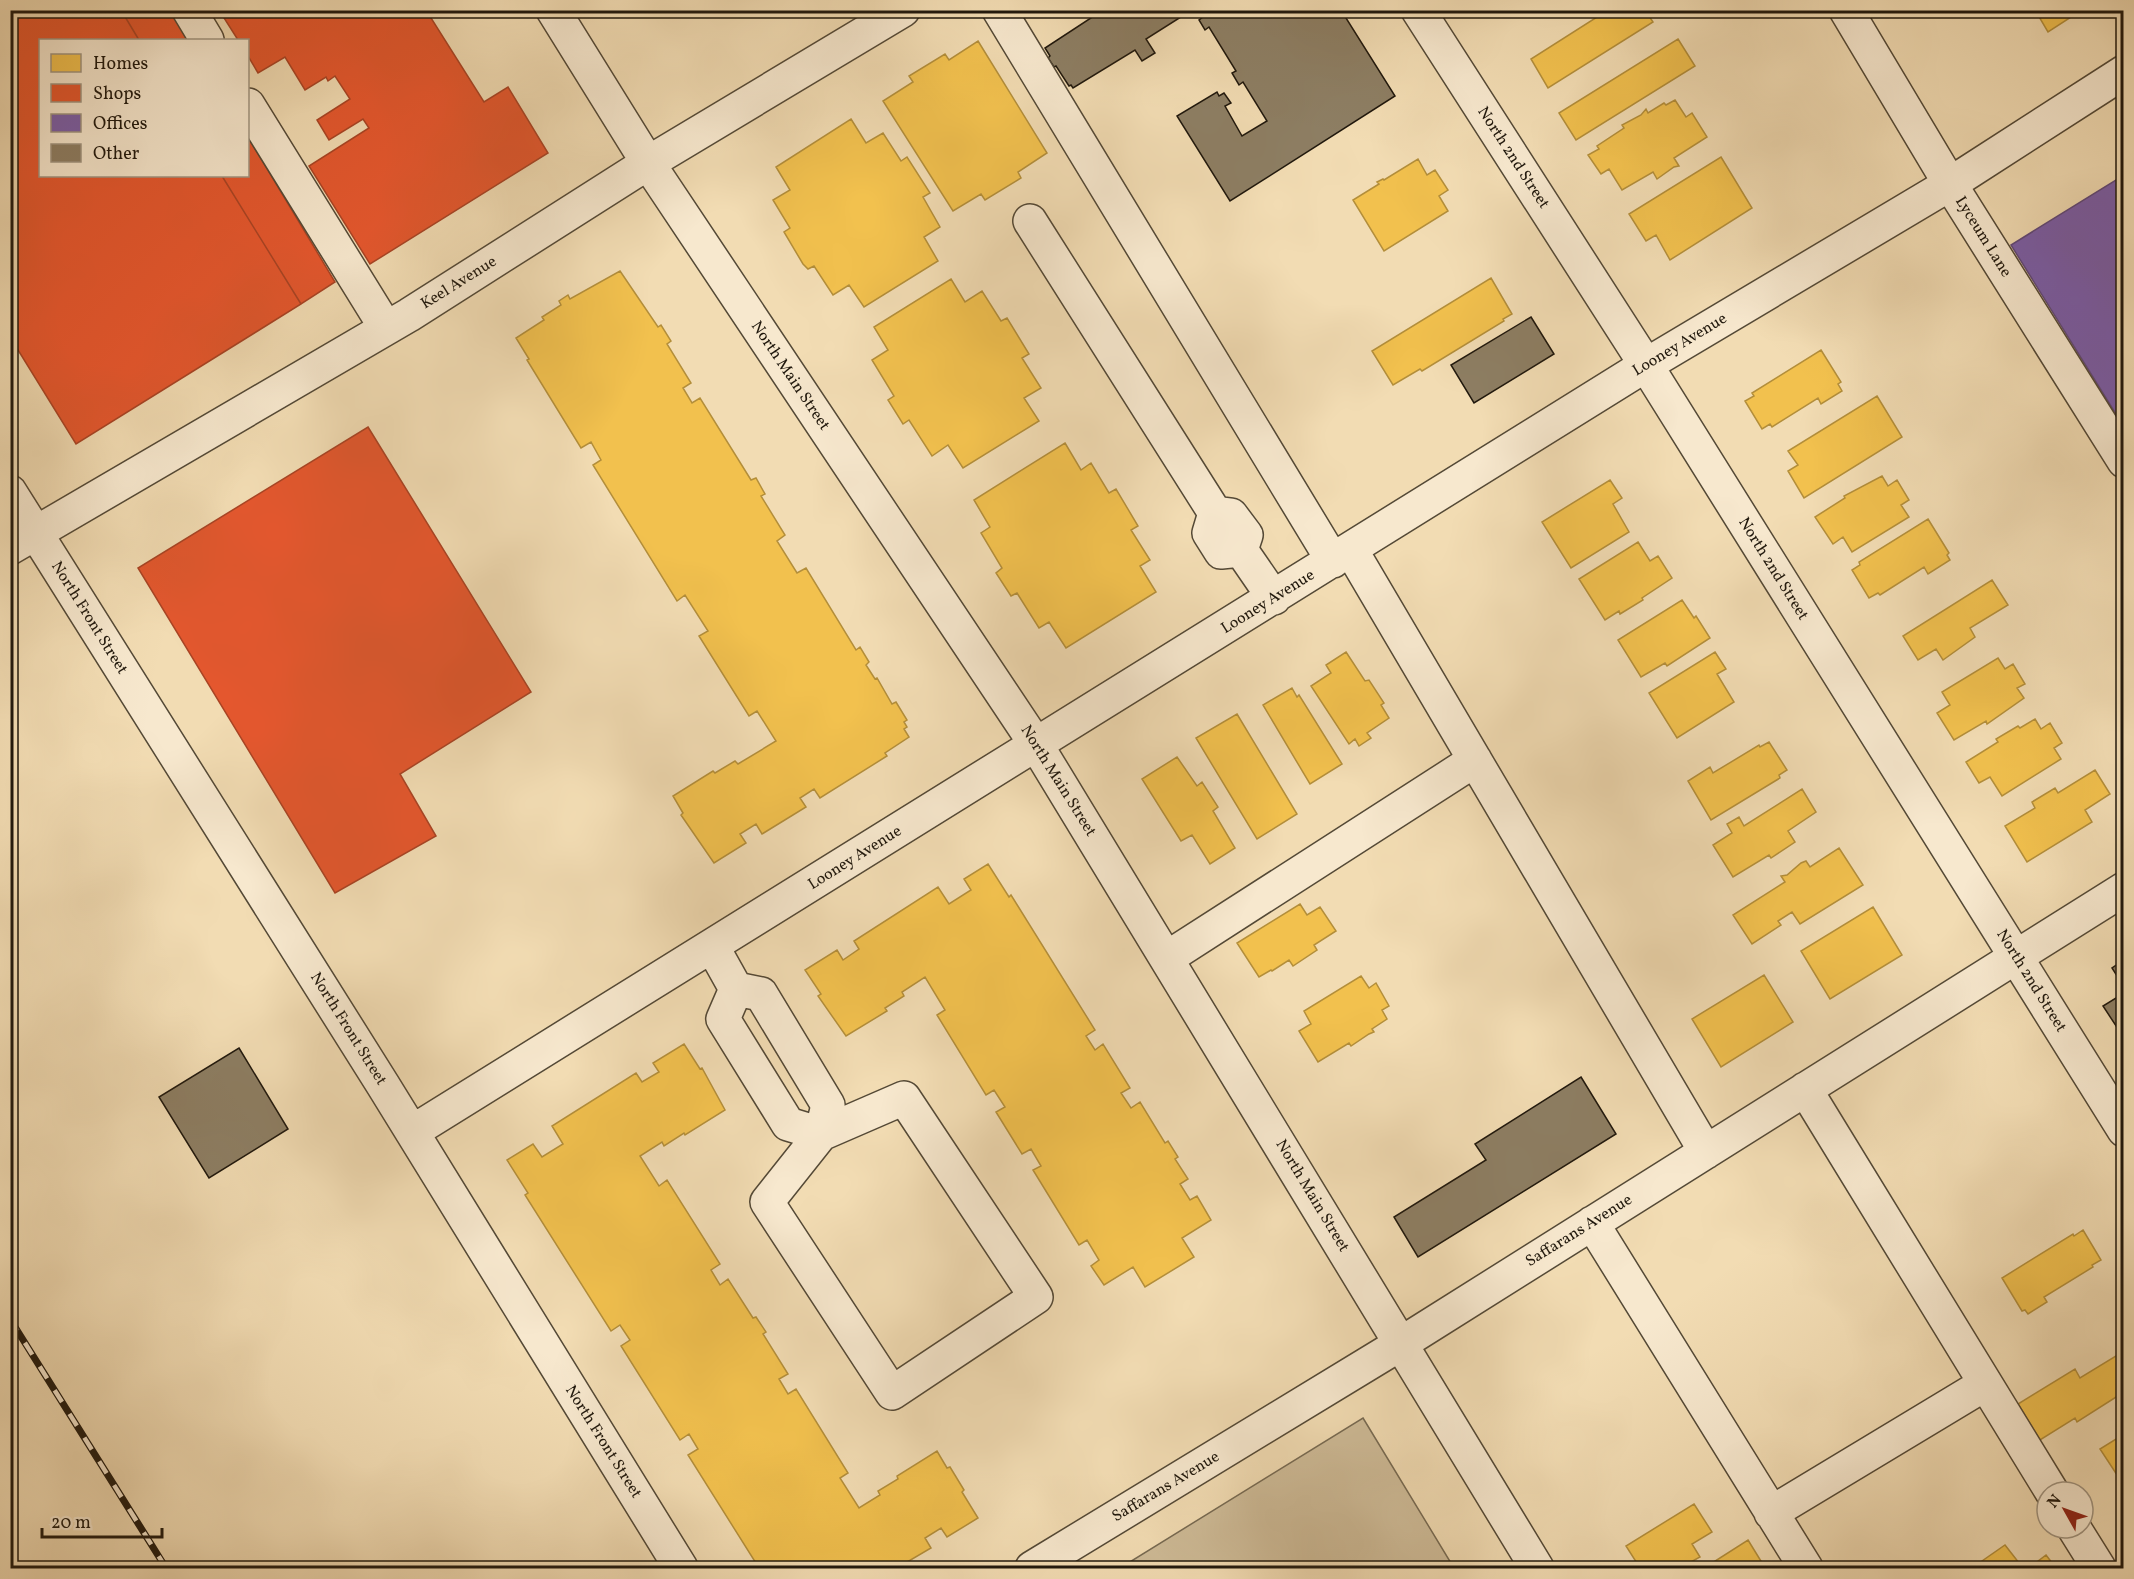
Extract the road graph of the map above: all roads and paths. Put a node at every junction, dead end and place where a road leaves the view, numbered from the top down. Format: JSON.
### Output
{"nodes":[{"id":1,"x":189,"y":10,"type":"edge"},
{"id":2,"x":553,"y":10,"type":"edge"},
{"id":3,"x":903,"y":10,"type":"edge"},
{"id":4,"x":999,"y":10,"type":"edge"},
{"id":5,"x":1418,"y":10,"type":"edge"},
{"id":6,"x":1846,"y":10,"type":"edge"},
{"id":7,"x":206,"y":39,"type":"edge"},
{"id":8,"x":2124,"y":72,"type":"edge"},
{"id":9,"x":249,"y":107,"type":"edge"},
{"id":10,"x":648,"y":163,"type":"junction"},
{"id":11,"x":1950,"y":184,"type":"junction"},
{"id":12,"x":1030,"y":221,"type":"dead end"},
{"id":13,"x":386,"y":328,"type":"junction"},
{"id":14,"x":1646,"y":365,"type":"junction"},
{"id":15,"x":2124,"y":461,"type":"edge"},
{"id":16,"x":10,"y":492,"type":"edge"},
{"id":17,"x":23,"y":540,"type":"edge"},
{"id":18,"x":1342,"y":555,"type":"junction"},
{"id":19,"x":1274,"y":598,"type":"junction"},
{"id":20,"x":1037,"y":746,"type":"junction"},
{"id":21,"x":1475,"y":760,"type":"junction"},
{"id":22,"x":2124,"y":889,"type":"edge"},
{"id":23,"x":712,"y":946,"type":"junction"},
{"id":24,"x":2016,"y":957,"type":"junction"},
{"id":25,"x":1167,"y":958,"type":"junction"},
{"id":26,"x":736,"y":989,"type":"junction"},
{"id":27,"x":1805,"y":1089,"type":"junction"},
{"id":28,"x":2124,"y":1130,"type":"edge"},
{"id":29,"x":412,"y":1132,"type":"junction"},
{"id":30,"x":820,"y":1134,"type":"junction"},
{"id":31,"x":1706,"y":1152,"type":"junction"},
{"id":32,"x":1592,"y":1223,"type":"junction"},
{"id":33,"x":1402,"y":1343,"type":"junction"},
{"id":34,"x":1985,"y":1384,"type":"junction"},
{"id":35,"x":2045,"y":1480,"type":"edge"},
{"id":36,"x":1771,"y":1513,"type":"junction"},
{"id":37,"x":2081,"y":1540,"type":"edge"},
{"id":38,"x":681,"y":1569,"type":"edge"},
{"id":39,"x":1032,"y":1569,"type":"edge"},
{"id":40,"x":1537,"y":1569,"type":"edge"},
{"id":41,"x":1806,"y":1569,"type":"edge"},
{"id":42,"x":2099,"y":1569,"type":"edge"}],
"edges":[{"from":1,"to":7,"type":"street"},
{"from":2,"to":10,"type":"street","name":"North Main Street"},
{"from":3,"to":10,"type":"street","name":"Keel Avenue"},
{"from":4,"to":18,"type":"street"},
{"from":5,"to":14,"type":"street","name":"North 2nd Street"},
{"from":6,"to":11,"type":"street","name":"Lyceum Lane"},
{"from":8,"to":11,"type":"street","name":"Looney Avenue"},
{"from":9,"to":13,"type":"street"},
{"from":10,"to":13,"type":"street","name":"Keel Avenue"},
{"from":10,"to":20,"type":"street","name":"North Main Street"},
{"from":11,"to":14,"type":"street","name":"Looney Avenue"},
{"from":11,"to":15,"type":"street","name":"Lyceum Lane"},
{"from":12,"to":19,"type":"street"},
{"from":13,"to":17,"type":"street","name":"Keel Avenue"},
{"from":14,"to":18,"type":"street","name":"Looney Avenue"},
{"from":14,"to":24,"type":"street","name":"North 2nd Street"},
{"from":16,"to":17,"type":"street","name":"North Front Street"},
{"from":17,"to":29,"type":"street","name":"North Front Street"},
{"from":18,"to":19,"type":"street","name":"Looney Avenue"},
{"from":18,"to":21,"type":"street"},
{"from":19,"to":20,"type":"street","name":"Looney Avenue"},
{"from":20,"to":23,"type":"street","name":"Looney Avenue"},
{"from":20,"to":25,"type":"street","name":"North Main Street"},
{"from":21,"to":25,"type":"street"},
{"from":21,"to":31,"type":"street"},
{"from":22,"to":24,"type":"street","name":"Saffarans Avenue"},
{"from":23,"to":26,"type":"street"},
{"from":23,"to":29,"type":"street","name":"Looney Avenue"},
{"from":24,"to":27,"type":"street","name":"Saffarans Avenue"},
{"from":24,"to":28,"type":"street","name":"North 2nd Street"},
{"from":25,"to":33,"type":"street","name":"North Main Street"},
{"from":26,"to":30,"type":"street"},
{"from":26,"to":30,"type":"street"},
{"from":27,"to":31,"type":"street","name":"Saffarans Avenue"},
{"from":27,"to":34,"type":"street"},
{"from":29,"to":38,"type":"street","name":"North Front Street"},
{"from":30,"to":30,"type":"street"},
{"from":31,"to":32,"type":"street","name":"Saffarans Avenue"},
{"from":32,"to":33,"type":"street","name":"Saffarans Avenue"},
{"from":32,"to":36,"type":"street"},
{"from":33,"to":39,"type":"street","name":"Saffarans Avenue"},
{"from":33,"to":40,"type":"street","name":"North Main Street"},
{"from":34,"to":35,"type":"street"},
{"from":34,"to":36,"type":"street"},
{"from":36,"to":41,"type":"street"},
{"from":37,"to":42,"type":"street"}]}
